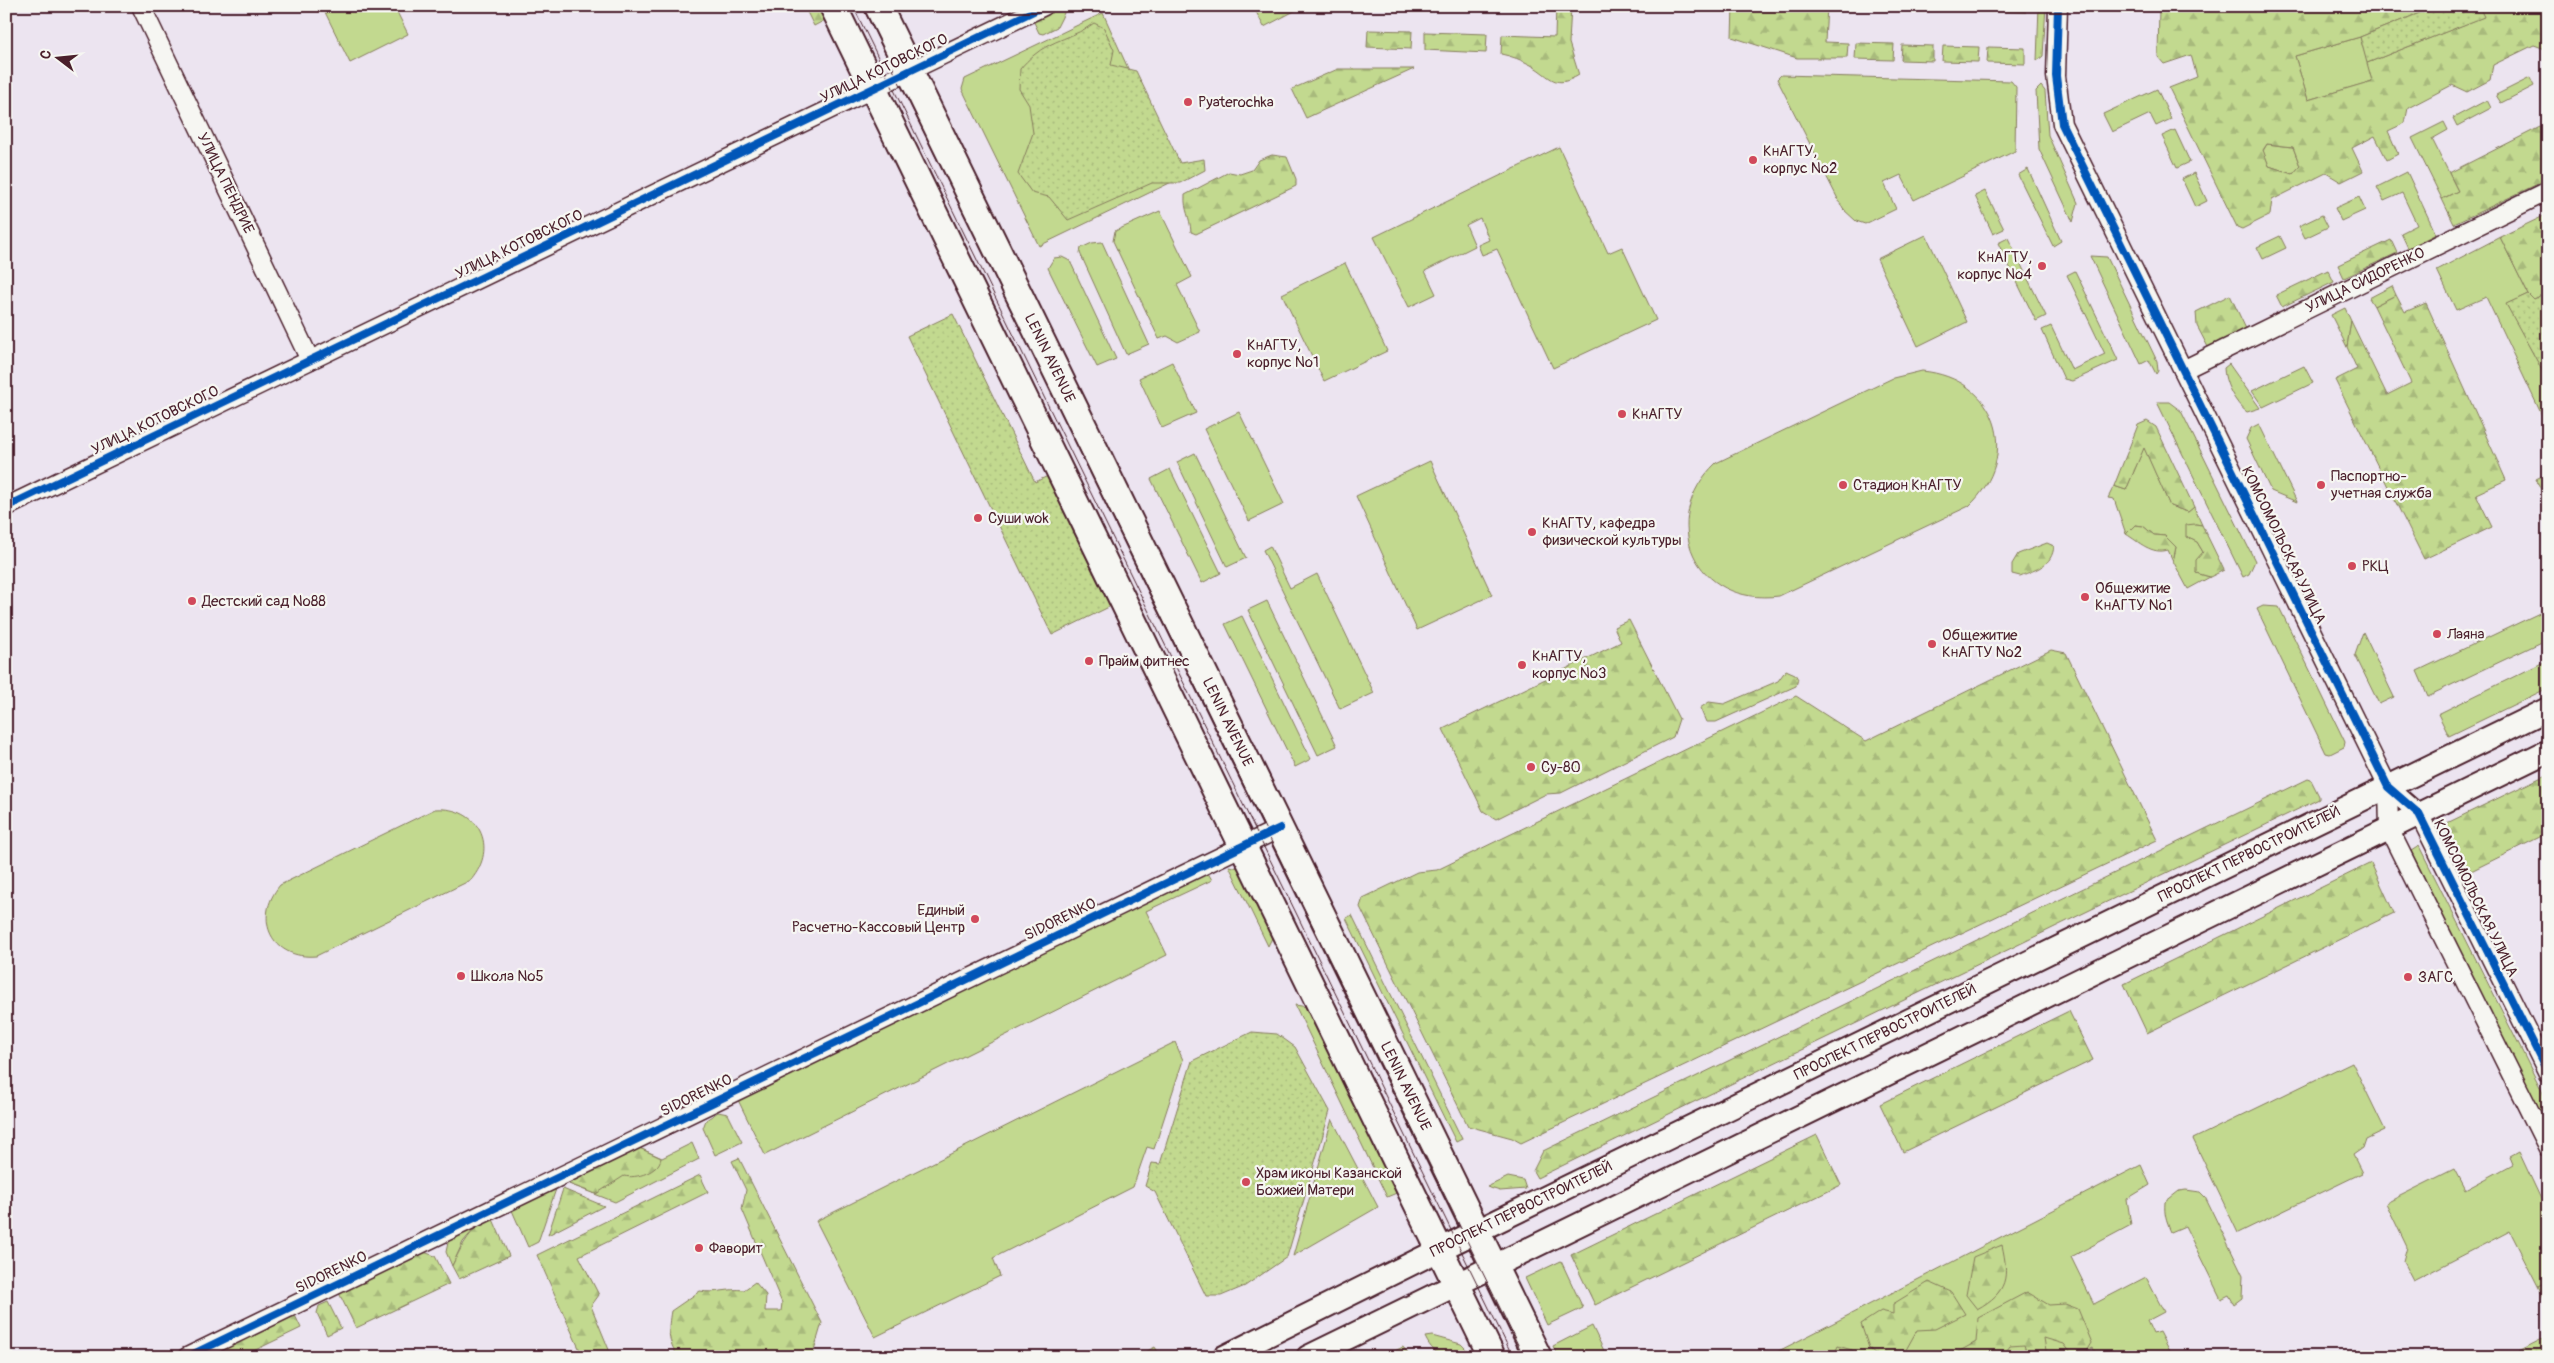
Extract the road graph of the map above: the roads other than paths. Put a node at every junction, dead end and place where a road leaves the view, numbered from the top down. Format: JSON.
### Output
{"nodes":[{"id":1,"x":141,"y":6,"type":"edge"},
{"id":2,"x":832,"y":6,"type":"edge"},
{"id":3,"x":878,"y":6,"type":"edge"},
{"id":4,"x":1044,"y":6,"type":"edge"},
{"id":5,"x":2058,"y":6,"type":"edge"},
{"id":6,"x":909,"y":71,"type":"junction"},
{"id":7,"x":873,"y":89,"type":"junction"},
{"id":8,"x":2548,"y":190,"type":"edge"},
{"id":9,"x":310,"y":360,"type":"junction"},
{"id":10,"x":2183,"y":370,"type":"junction"},
{"id":11,"x":6,"y":507,"type":"edge"},
{"id":12,"x":2548,"y":709,"type":"edge"},
{"id":13,"x":2548,"y":751,"type":"edge"},
{"id":14,"x":2388,"y":787,"type":"junction"},
{"id":15,"x":2419,"y":814,"type":"junction"},
{"id":16,"x":1280,"y":828,"type":"junction"},
{"id":17,"x":2388,"y":829,"type":"junction"},
{"id":18,"x":1243,"y":845,"type":"junction"},
{"id":19,"x":2066,"y":944,"type":"junction"},
{"id":20,"x":2082,"y":978,"type":"junction"},
{"id":21,"x":1826,"y":1061,"type":"junction"},
{"id":22,"x":2548,"y":1073,"type":"edge"},
{"id":23,"x":1842,"y":1095,"type":"junction"},
{"id":24,"x":2548,"y":1148,"type":"edge"},
{"id":25,"x":1477,"y":1231,"type":"junction"},
{"id":26,"x":1439,"y":1250,"type":"junction"},
{"id":27,"x":1493,"y":1265,"type":"junction"},
{"id":28,"x":1456,"y":1283,"type":"junction"},
{"id":29,"x":187,"y":1357,"type":"edge"},
{"id":30,"x":1224,"y":1357,"type":"edge"},
{"id":31,"x":1308,"y":1357,"type":"edge"},
{"id":32,"x":1492,"y":1357,"type":"edge"},
{"id":33,"x":1538,"y":1357,"type":"edge"}],
"edges":[{"from":1,"to":9,"type":"street","name":"УЛИЦА ПЕНДРИЕ"},
{"from":2,"to":7,"type":"highway"},
{"from":3,"to":6,"type":"highway","name":"LENIN AVENUE"},
{"from":4,"to":6,"type":"street","name":"УЛИЦА КОТОВСКОГО"},
{"from":5,"to":10,"type":"street","name":"КОМСОМОЛЬСКАЯ УЛИЦА"},
{"from":6,"to":7,"type":"street","name":"УЛИЦА КОТОВСКОГО"},
{"from":6,"to":16,"type":"highway","name":"LENIN AVENUE"},
{"from":7,"to":9,"type":"street","name":"УЛИЦА КОТОВСКОГО"},
{"from":7,"to":18,"type":"highway"},
{"from":8,"to":10,"type":"street","name":"УЛИЦА СИДОРЕНКО"},
{"from":9,"to":11,"type":"street","name":"УЛИЦА КОТОВСКОГО"},
{"from":10,"to":14,"type":"street","name":"КОМСОМОЛЬСКАЯ УЛИЦА"},
{"from":12,"to":14,"type":"main road","name":"ПРОСПЕКТ ПЕРВОСТРОИТЕЛЕЙ"},
{"from":13,"to":15,"type":"main road"},
{"from":14,"to":15,"type":"street","name":"КОМСОМОЛЬСКАЯ УЛИЦА"},
{"from":14,"to":17,"type":"street","name":"КОМСОМОЛЬСКАЯ УЛИЦА"},
{"from":14,"to":19,"type":"main road","name":"ПРОСПЕКТ ПЕРВОСТРОИТЕЛЕЙ"},
{"from":15,"to":17,"type":"main road"},
{"from":15,"to":22,"type":"street","name":"КОМСОМОЛЬСКАЯ УЛИЦА"},
{"from":16,"to":18,"type":"street","name":"SIDORENKO"},
{"from":16,"to":25,"type":"highway","name":"LENIN AVENUE"},
{"from":17,"to":20,"type":"main road"},
{"from":17,"to":24,"type":"street","name":"КОМСОМОЛЬСКАЯ УЛИЦА"},
{"from":18,"to":26,"type":"highway"},
{"from":18,"to":29,"type":"street","name":"SIDORENKO"},
{"from":19,"to":20,"type":"main road"},
{"from":19,"to":21,"type":"main road","name":"ПРОСПЕКТ ПЕРВОСТРОИТЕЛЕЙ"},
{"from":20,"to":23,"type":"main road"},
{"from":21,"to":23,"type":"main road"},
{"from":21,"to":25,"type":"main road","name":"ПРОСПЕКТ ПЕРВОСТРОИТЕЛЕЙ"},
{"from":23,"to":27,"type":"main road"},
{"from":25,"to":26,"type":"main road","name":"ПРОСПЕКТ ПЕРВОСТРОИТЕЛЕЙ"},
{"from":25,"to":27,"type":"highway","name":"LENIN AVENUE"},
{"from":26,"to":28,"type":"highway"},
{"from":26,"to":30,"type":"main road","name":"ПРОСПЕКТ ПЕРВОСТРОИТЕЛЕЙ"},
{"from":27,"to":28,"type":"main road"},
{"from":27,"to":33,"type":"highway","name":"LENIN AVENUE"},
{"from":28,"to":31,"type":"main road"},
{"from":28,"to":32,"type":"highway"}]}
